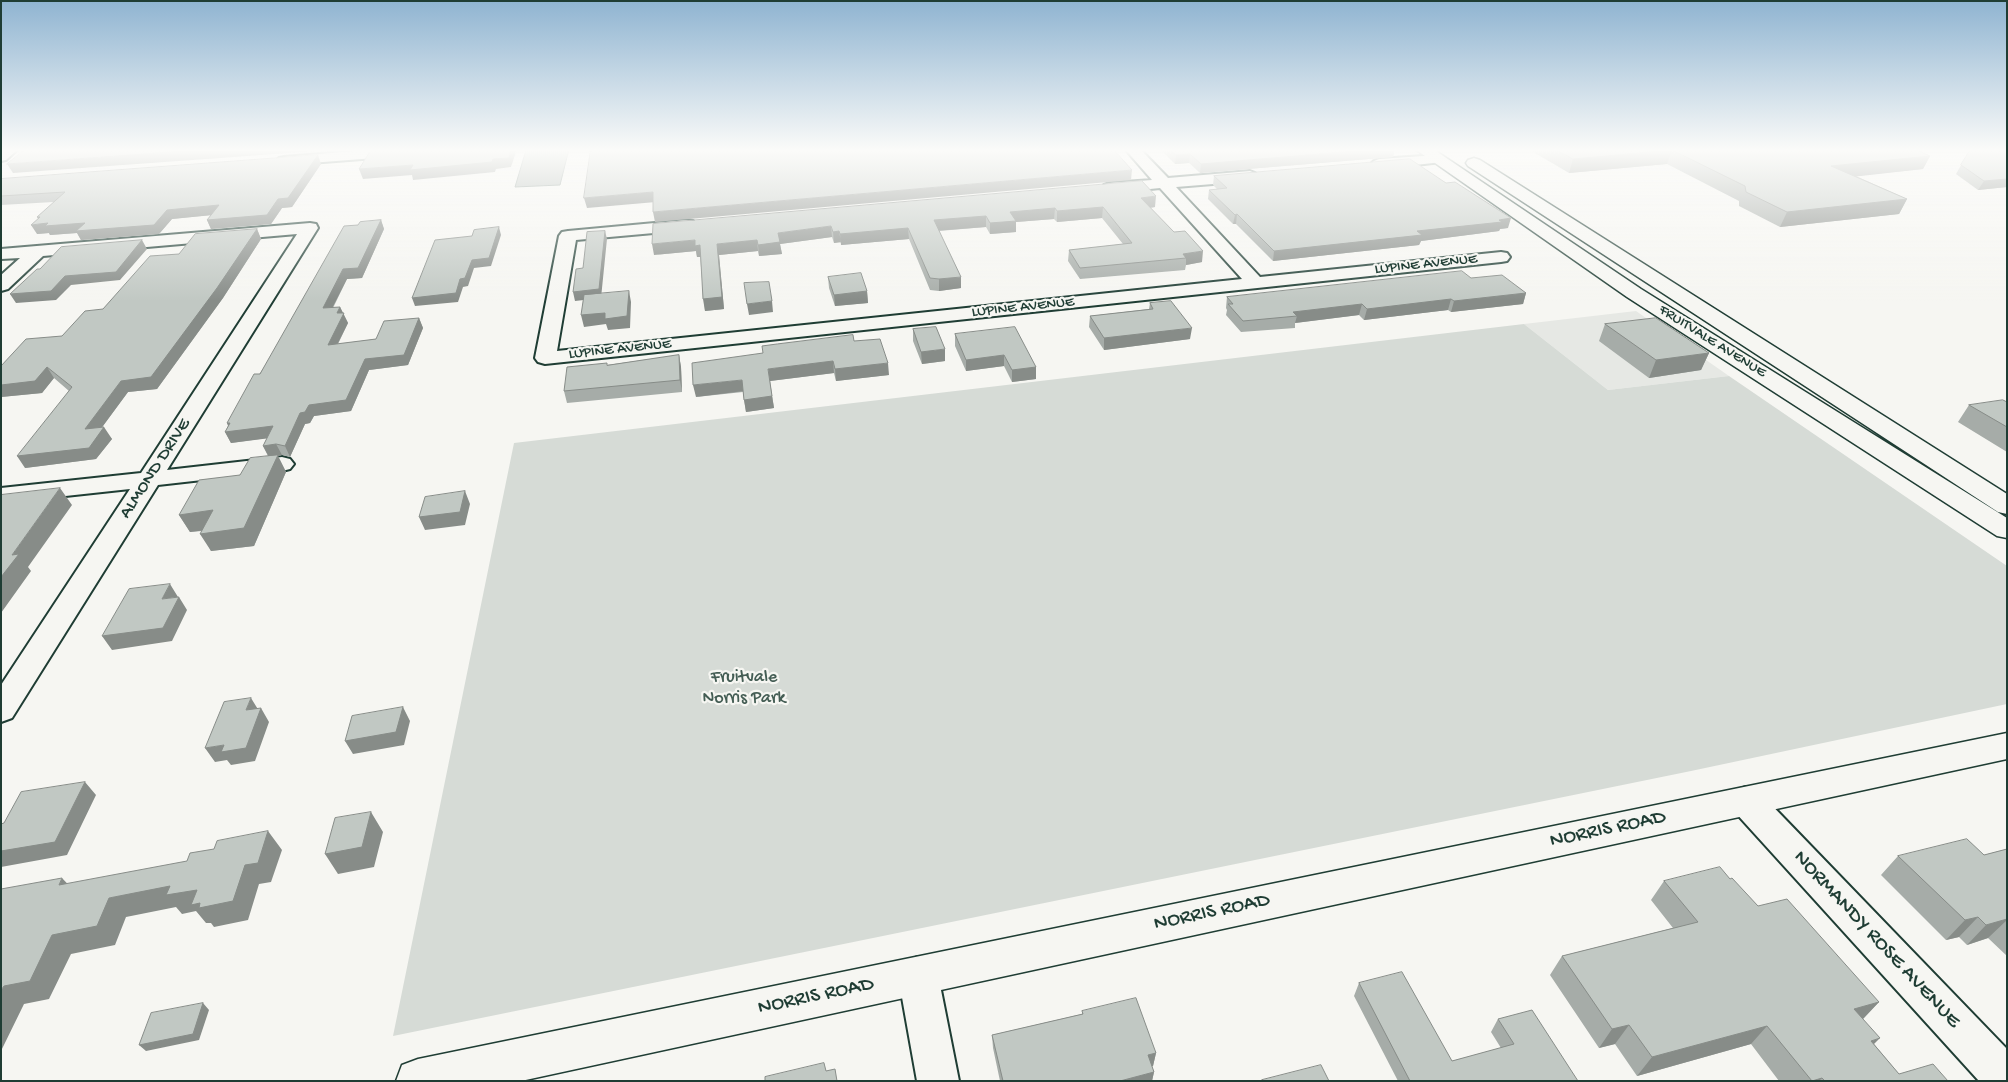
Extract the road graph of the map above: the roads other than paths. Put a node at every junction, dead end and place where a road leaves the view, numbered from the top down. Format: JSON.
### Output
{"nodes":[{"id":1,"x":1179,"y":199,"type":"edge"},
{"id":2,"x":1496,"y":199,"type":"edge"},
{"id":3,"x":1531,"y":199,"type":"edge"},
{"id":4,"x":707,"y":223,"type":"edge"},
{"id":5,"x":38,"y":251,"type":"junction"},
{"id":6,"x":1,"y":254,"type":"edge"},
{"id":7,"x":1501,"y":257,"type":"dead end"},
{"id":8,"x":1256,"y":283,"type":"junction"},
{"id":9,"x":1,"y":285,"type":"edge"},
{"id":10,"x":1739,"y":333,"type":"junction"},
{"id":11,"x":1705,"y":338,"type":"junction"},
{"id":12,"x":282,"y":464,"type":"dead end"},
{"id":13,"x":150,"y":478,"type":"junction"},
{"id":14,"x":1,"y":496,"type":"edge"},
{"id":15,"x":2007,"y":506,"type":"edge"},
{"id":16,"x":2007,"y":530,"type":"edge"},
{"id":17,"x":1,"y":710,"type":"edge"},
{"id":18,"x":2007,"y":746,"type":"edge"},
{"id":19,"x":1746,"y":800,"type":"junction"},
{"id":20,"x":918,"y":975,"type":"junction"},
{"id":21,"x":2007,"y":1080,"type":"edge"},
{"id":22,"x":418,"y":1081,"type":"edge"},
{"id":23,"x":938,"y":1081,"type":"edge"}],
"edges":[{"from":1,"to":8,"type":"street"},
{"from":2,"to":11,"type":"main road","name":"FRUITVALE AVENUE"},
{"from":3,"to":10,"type":"main road","name":"FRUITVALE AVENUE"},
{"from":4,"to":8,"type":"street","name":"LUPINE AVENUE"},
{"from":5,"to":6,"type":"street"},
{"from":5,"to":9,"type":"street"},
{"from":5,"to":13,"type":"street","name":"ALMOND DRIVE"},
{"from":7,"to":8,"type":"street","name":"LUPINE AVENUE"},
{"from":10,"to":11,"type":"main road"},
{"from":10,"to":15,"type":"main road","name":"FRUITVALE AVENUE"},
{"from":11,"to":16,"type":"main road","name":"FRUITVALE AVENUE"},
{"from":12,"to":13,"type":"street"},
{"from":13,"to":14,"type":"street"},
{"from":13,"to":17,"type":"street","name":"ALMOND DRIVE"},
{"from":18,"to":19,"type":"main road","name":"NORRIS ROAD"},
{"from":19,"to":20,"type":"main road","name":"NORRIS ROAD"},
{"from":19,"to":21,"type":"street","name":"NORMANDY ROSE AVENUE"},
{"from":20,"to":22,"type":"main road","name":"NORRIS ROAD"},
{"from":20,"to":23,"type":"street"}]}
